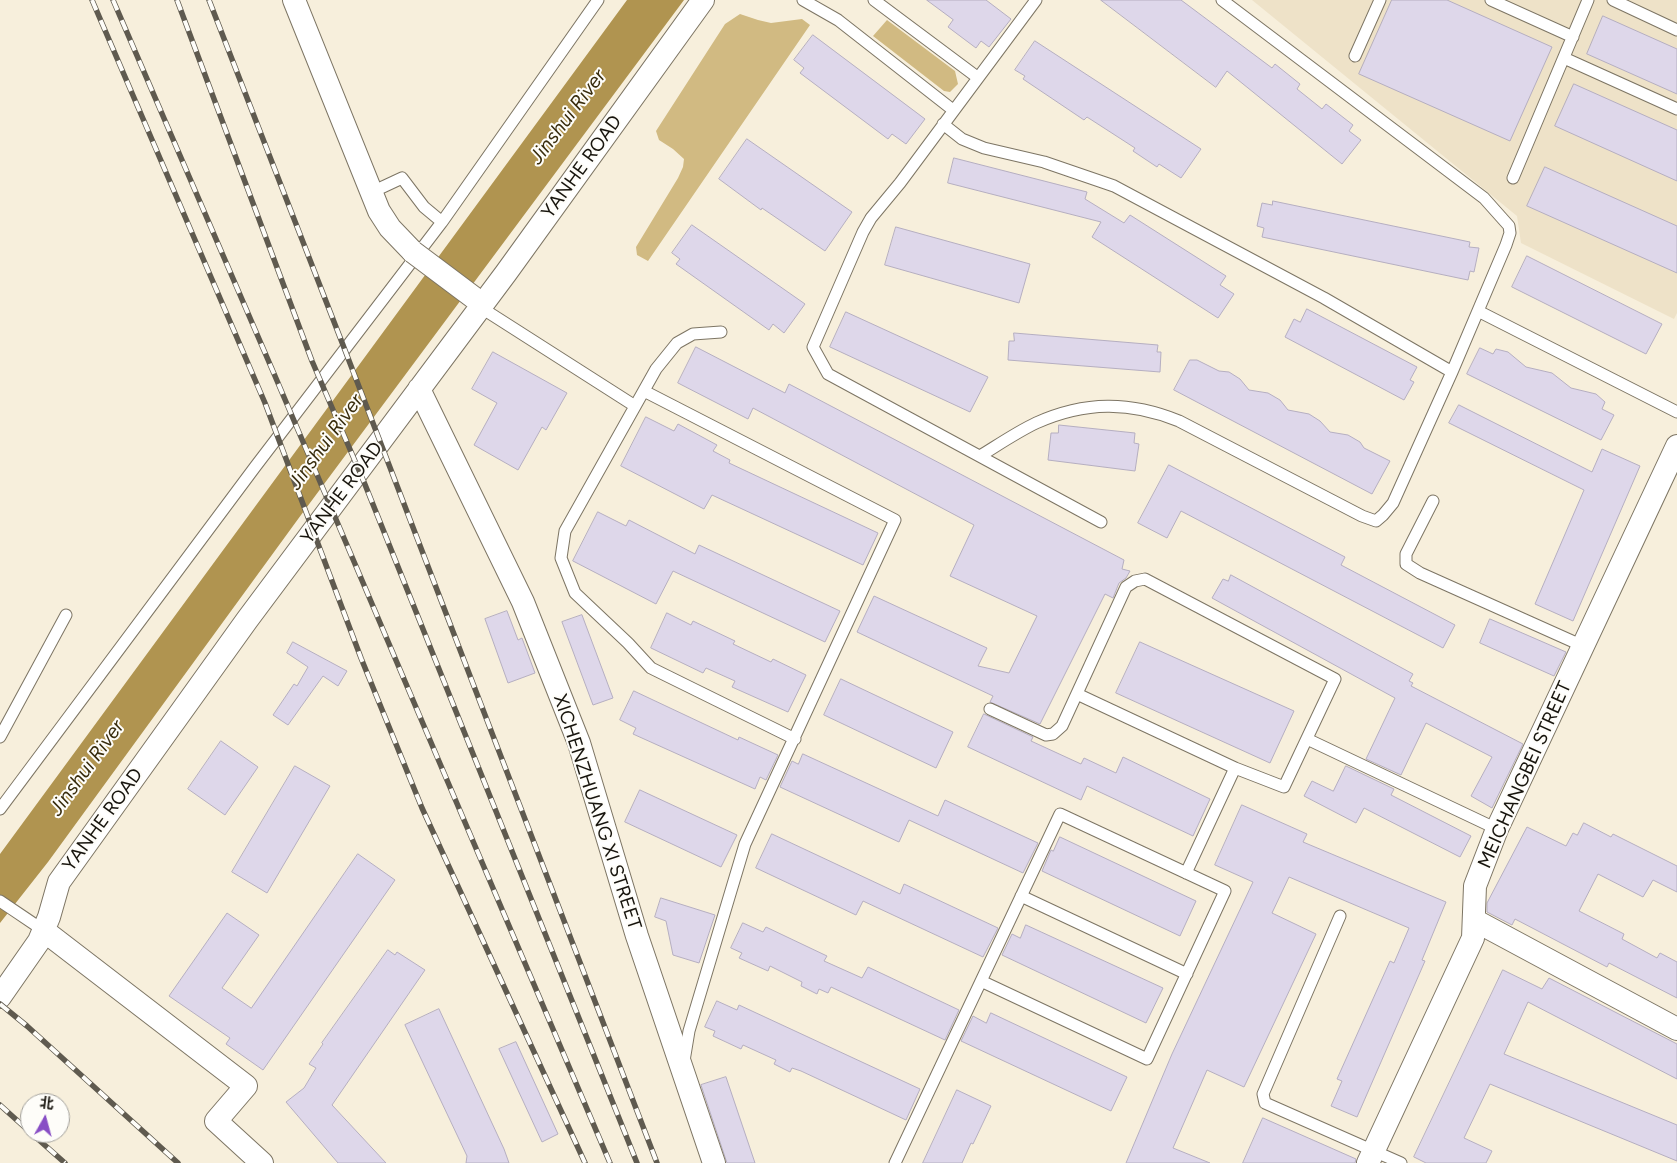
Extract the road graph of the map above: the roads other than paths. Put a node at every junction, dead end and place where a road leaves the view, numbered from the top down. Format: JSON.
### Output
{"nodes":[{"id":1,"x":294,"y":0,"type":"edge"},
{"id":2,"x":598,"y":0,"type":"edge"},
{"id":3,"x":703,"y":0,"type":"edge"},
{"id":4,"x":803,"y":0,"type":"edge"},
{"id":5,"x":874,"y":0,"type":"edge"},
{"id":6,"x":1036,"y":0,"type":"edge"},
{"id":7,"x":1222,"y":0,"type":"edge"},
{"id":8,"x":1380,"y":0,"type":"edge"},
{"id":9,"x":1491,"y":0,"type":"edge"},
{"id":10,"x":1588,"y":0,"type":"edge"},
{"id":11,"x":1613,"y":0,"type":"edge"},
{"id":12,"x":1677,"y":30,"type":"edge"},
{"id":13,"x":1573,"y":37,"type":"junction"},
{"id":14,"x":1355,"y":56,"type":"dead end"},
{"id":15,"x":1564,"y":58,"type":"junction"},
{"id":16,"x":977,"y":78,"type":"junction"},
{"id":17,"x":1677,"y":109,"type":"edge"},
{"id":18,"x":953,"y":110,"type":"junction"},
{"id":19,"x":942,"y":124,"type":"junction"},
{"id":20,"x":1513,"y":178,"type":"dead end"},
{"id":21,"x":372,"y":192,"type":"junction"},
{"id":22,"x":442,"y":222,"type":"junction"},
{"id":23,"x":478,"y":303,"type":"junction"},
{"id":24,"x":1478,"y":311,"type":"junction"},
{"id":25,"x":721,"y":332,"type":"dead end"},
{"id":26,"x":1452,"y":372,"type":"junction"},
{"id":27,"x":419,"y":389,"type":"junction"},
{"id":28,"x":644,"y":391,"type":"junction"},
{"id":29,"x":635,"y":406,"type":"junction"},
{"id":30,"x":1677,"y":412,"type":"edge"},
{"id":31,"x":1677,"y":446,"type":"edge"},
{"id":32,"x":980,"y":456,"type":"junction"},
{"id":33,"x":1433,"y":501,"type":"dead end"},
{"id":34,"x":1101,"y":522,"type":"dead end"},
{"id":35,"x":66,"y":615,"type":"dead end"},
{"id":36,"x":1583,"y":646,"type":"junction"},
{"id":37,"x":1077,"y":694,"type":"junction"},
{"id":38,"x":990,"y":709,"type":"dead end"},
{"id":39,"x":0,"y":737,"type":"edge"},
{"id":40,"x":795,"y":739,"type":"junction"},
{"id":41,"x":1307,"y":739,"type":"junction"},
{"id":42,"x":1235,"y":768,"type":"junction"},
{"id":43,"x":0,"y":809,"type":"edge"},
{"id":44,"x":1497,"y":829,"type":"junction"},
{"id":45,"x":1186,"y":873,"type":"junction"},
{"id":46,"x":1021,"y":896,"type":"junction"},
{"id":47,"x":0,"y":901,"type":"edge"},
{"id":48,"x":1340,"y":916,"type":"dead end"},
{"id":49,"x":1474,"y":920,"type":"junction"},
{"id":50,"x":43,"y":930,"type":"junction"},
{"id":51,"x":1186,"y":974,"type":"junction"},
{"id":52,"x":981,"y":981,"type":"junction"},
{"id":53,"x":0,"y":997,"type":"edge"},
{"id":54,"x":1677,"y":1028,"type":"edge"},
{"id":55,"x":683,"y":1071,"type":"junction"},
{"id":56,"x":1370,"y":1157,"type":"edge"},
{"id":57,"x":262,"y":1163,"type":"edge"},
{"id":58,"x":714,"y":1163,"type":"edge"},
{"id":59,"x":895,"y":1163,"type":"edge"},
{"id":60,"x":1401,"y":1163,"type":"edge"}],
"edges":[{"from":1,"to":21,"type":"street"},
{"from":2,"to":22,"type":"lane"},
{"from":3,"to":23,"type":"street","name":"YANHE ROAD"},
{"from":4,"to":18,"type":"lane"},
{"from":5,"to":16,"type":"lane"},
{"from":6,"to":16,"type":"lane"},
{"from":7,"to":24,"type":"lane"},
{"from":8,"to":14,"type":"lane"},
{"from":9,"to":13,"type":"lane"},
{"from":10,"to":13,"type":"lane"},
{"from":11,"to":12,"type":"lane"},
{"from":13,"to":15,"type":"lane"},
{"from":15,"to":17,"type":"lane"},
{"from":15,"to":20,"type":"lane"},
{"from":16,"to":18,"type":"lane"},
{"from":18,"to":19,"type":"lane"},
{"from":19,"to":26,"type":"lane"},
{"from":19,"to":32,"type":"lane"},
{"from":21,"to":22,"type":"lane"},
{"from":21,"to":23,"type":"street","bridge":true},
{"from":22,"to":43,"type":"lane"},
{"from":23,"to":27,"type":"street","name":"YANHE ROAD"},
{"from":23,"to":29,"type":"lane"},
{"from":24,"to":26,"type":"lane"},
{"from":24,"to":30,"type":"lane"},
{"from":25,"to":28,"type":"lane"},
{"from":26,"to":32,"type":"lane"},
{"from":27,"to":50,"type":"street","name":"YANHE ROAD"},
{"from":27,"to":55,"type":"street","name":"XICHENZHUANG XI STREET"},
{"from":28,"to":29,"type":"lane"},
{"from":28,"to":40,"type":"lane"},
{"from":29,"to":40,"type":"lane"},
{"from":31,"to":36,"type":"street","name":"MEICHANGBEI STREET"},
{"from":32,"to":34,"type":"lane"},
{"from":33,"to":36,"type":"lane"},
{"from":35,"to":39,"type":"lane"},
{"from":36,"to":44,"type":"street","name":"MEICHANGBEI STREET"},
{"from":37,"to":38,"type":"lane"},
{"from":37,"to":41,"type":"lane"},
{"from":37,"to":42,"type":"lane"},
{"from":40,"to":55,"type":"lane"},
{"from":41,"to":42,"type":"lane"},
{"from":41,"to":44,"type":"lane"},
{"from":42,"to":45,"type":"lane"},
{"from":44,"to":49,"type":"street","name":"MEICHANGBEI STREET"},
{"from":45,"to":46,"type":"lane"},
{"from":45,"to":51,"type":"lane"},
{"from":46,"to":51,"type":"lane"},
{"from":46,"to":52,"type":"lane"},
{"from":47,"to":50,"type":"lane"},
{"from":48,"to":56,"type":"lane"},
{"from":49,"to":54,"type":"street"},
{"from":49,"to":56,"type":"street","name":"MEICHANGBEI STREET"},
{"from":50,"to":53,"type":"street","name":"YANHE ROAD"},
{"from":50,"to":57,"type":"street"},
{"from":51,"to":52,"type":"lane"},
{"from":52,"to":59,"type":"lane"},
{"from":55,"to":58,"type":"street","name":"XICHENZHUANG XI STREET"},
{"from":56,"to":60,"type":"lane"}]}
